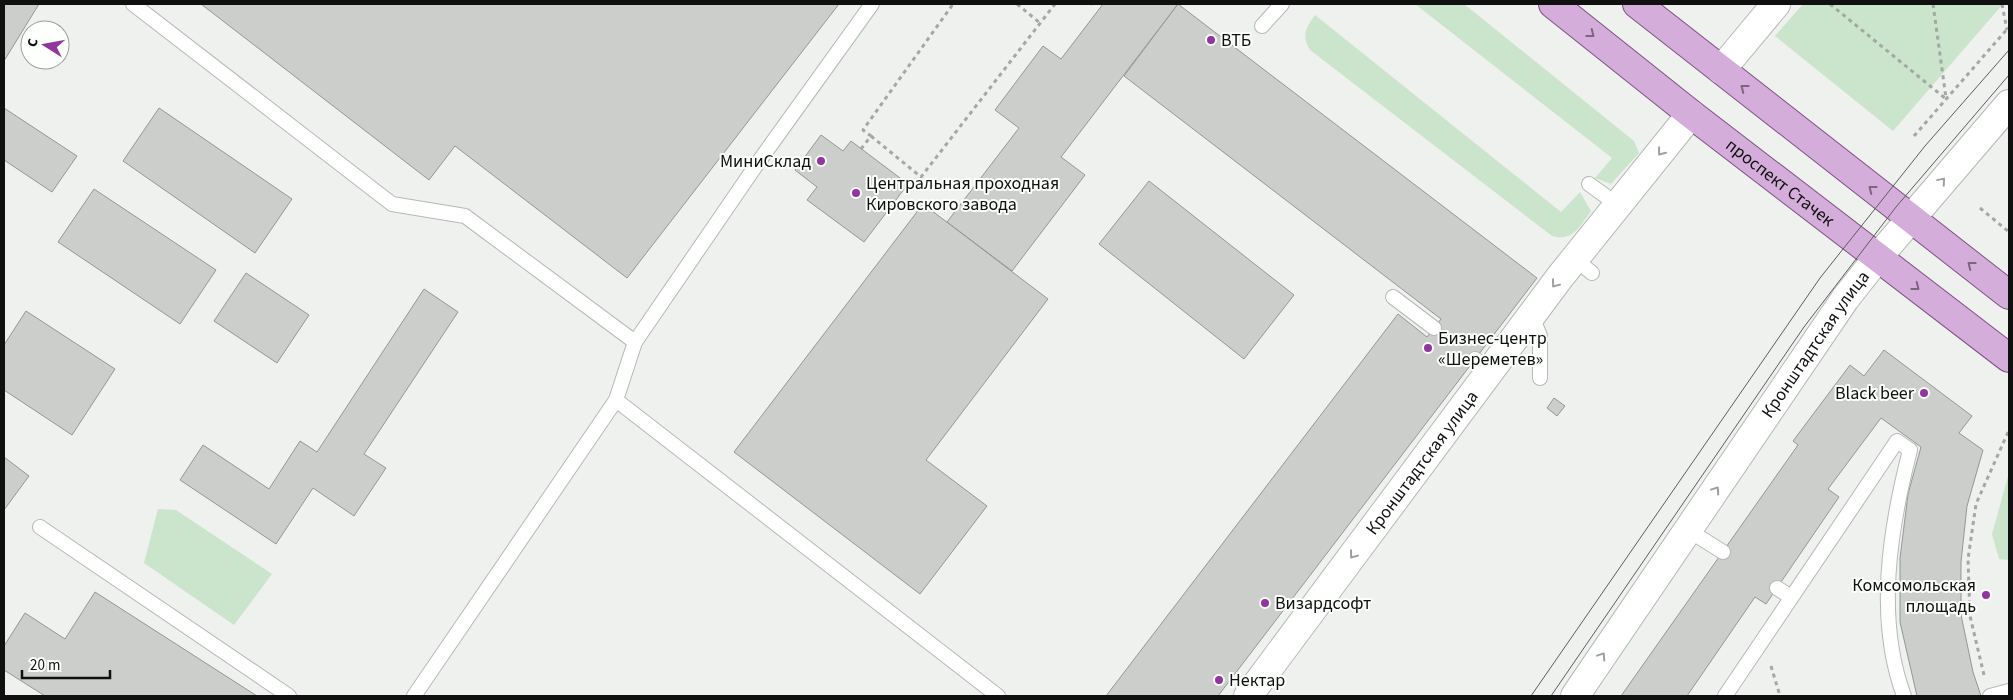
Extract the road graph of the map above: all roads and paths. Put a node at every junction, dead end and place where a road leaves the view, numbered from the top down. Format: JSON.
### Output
{"nodes":[{"id":1,"x":132,"y":4,"type":"edge"},
{"id":2,"x":872,"y":4,"type":"edge"},
{"id":3,"x":953,"y":4,"type":"edge"},
{"id":4,"x":1017,"y":4,"type":"edge"},
{"id":5,"x":1055,"y":4,"type":"edge"},
{"id":6,"x":1282,"y":4,"type":"edge"},
{"id":7,"x":1553,"y":4,"type":"edge"},
{"id":8,"x":1637,"y":4,"type":"edge"},
{"id":9,"x":1776,"y":4,"type":"edge"},
{"id":10,"x":1830,"y":4,"type":"edge"},
{"id":11,"x":1933,"y":4,"type":"edge"},
{"id":12,"x":2002,"y":4,"type":"edge"},
{"id":13,"x":1040,"y":23,"type":"junction"},
{"id":14,"x":1262,"y":26,"type":"dead end"},
{"id":15,"x":2008,"y":28,"type":"edge"},
{"id":16,"x":1721,"y":70,"type":"junction"},
{"id":17,"x":1946,"y":99,"type":"junction"},
{"id":18,"x":2009,"y":104,"type":"edge"},
{"id":19,"x":1691,"y":114,"type":"junction"},
{"id":20,"x":870,"y":136,"type":"junction"},
{"id":21,"x":1914,"y":136,"type":"dead end"},
{"id":22,"x":861,"y":149,"type":"dead end"},
{"id":23,"x":1589,"y":184,"type":"dead end"},
{"id":24,"x":1618,"y":205,"type":"junction"},
{"id":25,"x":1980,"y":208,"type":"dead end"},
{"id":26,"x":1910,"y":218,"type":"junction"},
{"id":27,"x":2009,"y":232,"type":"edge"},
{"id":28,"x":1878,"y":256,"type":"junction"},
{"id":29,"x":2009,"y":295,"type":"edge"},
{"id":30,"x":1394,"y":297,"type":"dead end"},
{"id":31,"x":1532,"y":316,"type":"junction"},
{"id":32,"x":1434,"y":328,"type":"dead end"},
{"id":33,"x":634,"y":342,"type":"junction"},
{"id":34,"x":2009,"y":358,"type":"edge"},
{"id":35,"x":1540,"y":378,"type":"dead end"},
{"id":36,"x":616,"y":400,"type":"junction"},
{"id":37,"x":2009,"y":430,"type":"edge"},
{"id":38,"x":40,"y":527,"type":"dead end"},
{"id":39,"x":1688,"y":530,"type":"junction"},
{"id":40,"x":1722,"y":552,"type":"dead end"},
{"id":41,"x":1777,"y":588,"type":"dead end"},
{"id":42,"x":1791,"y":597,"type":"junction"},
{"id":43,"x":2009,"y":691,"type":"edge"},
{"id":44,"x":289,"y":696,"type":"edge"},
{"id":45,"x":414,"y":696,"type":"edge"},
{"id":46,"x":998,"y":696,"type":"edge"},
{"id":47,"x":1248,"y":696,"type":"edge"},
{"id":48,"x":1575,"y":696,"type":"edge"},
{"id":49,"x":1724,"y":696,"type":"edge"},
{"id":50,"x":1904,"y":696,"type":"edge"},
{"id":51,"x":1990,"y":696,"type":"edge"}],
"edges":[{"from":1,"to":33,"type":"lane"},
{"from":2,"to":33,"type":"lane"},
{"from":3,"to":20,"type":"path"},
{"from":4,"to":13,"type":"path"},
{"from":5,"to":13,"type":"path"},
{"from":6,"to":14,"type":"lane"},
{"from":7,"to":19,"type":"main road","name":"проспект Стачек","one_way":true},
{"from":8,"to":16,"type":"main road"},
{"from":9,"to":16,"type":"street"},
{"from":10,"to":17,"type":"path"},
{"from":11,"to":17,"type":"path"},
{"from":12,"to":15,"type":"path"},
{"from":13,"to":20,"type":"path"},
{"from":15,"to":17,"type":"path"},
{"from":26,"to":16,"type":"main road","one_way":true},
{"from":17,"to":21,"type":"path"},
{"from":26,"to":18,"type":"street","name":"Кронштадтская улица","one_way":true},
{"from":19,"to":24,"type":"street","name":"Кронштадтская улица","one_way":true},
{"from":19,"to":28,"type":"main road","name":"проспект Стачек"},
{"from":20,"to":22,"type":"path"},
{"from":23,"to":24,"type":"lane"},
{"from":24,"to":31,"type":"street","name":"Кронштадтская улица","one_way":true},
{"from":25,"to":27,"type":"path"},
{"from":26,"to":28,"type":"street","name":"Кронштадтская улица"},
{"from":29,"to":26,"type":"main road","one_way":true},
{"from":28,"to":34,"type":"main road","name":"проспект Стачек","one_way":true},
{"from":39,"to":28,"type":"street","name":"Кронштадтская улица","one_way":true},
{"from":30,"to":32,"type":"lane"},
{"from":31,"to":35,"type":"lane"},
{"from":31,"to":47,"type":"street","name":"Кронштадтская улица","one_way":true},
{"from":33,"to":36,"type":"lane"},
{"from":36,"to":45,"type":"lane"},
{"from":36,"to":46,"type":"lane"},
{"from":37,"to":51,"type":"path"},
{"from":38,"to":44,"type":"lane"},
{"from":39,"to":40,"type":"lane"},
{"from":48,"to":39,"type":"street","name":"Кронштадтская улица","one_way":true},
{"from":41,"to":42,"type":"lane"},
{"from":42,"to":49,"type":"lane"},
{"from":42,"to":50,"type":"lane"},
{"from":43,"to":51,"type":"lane"}]}
